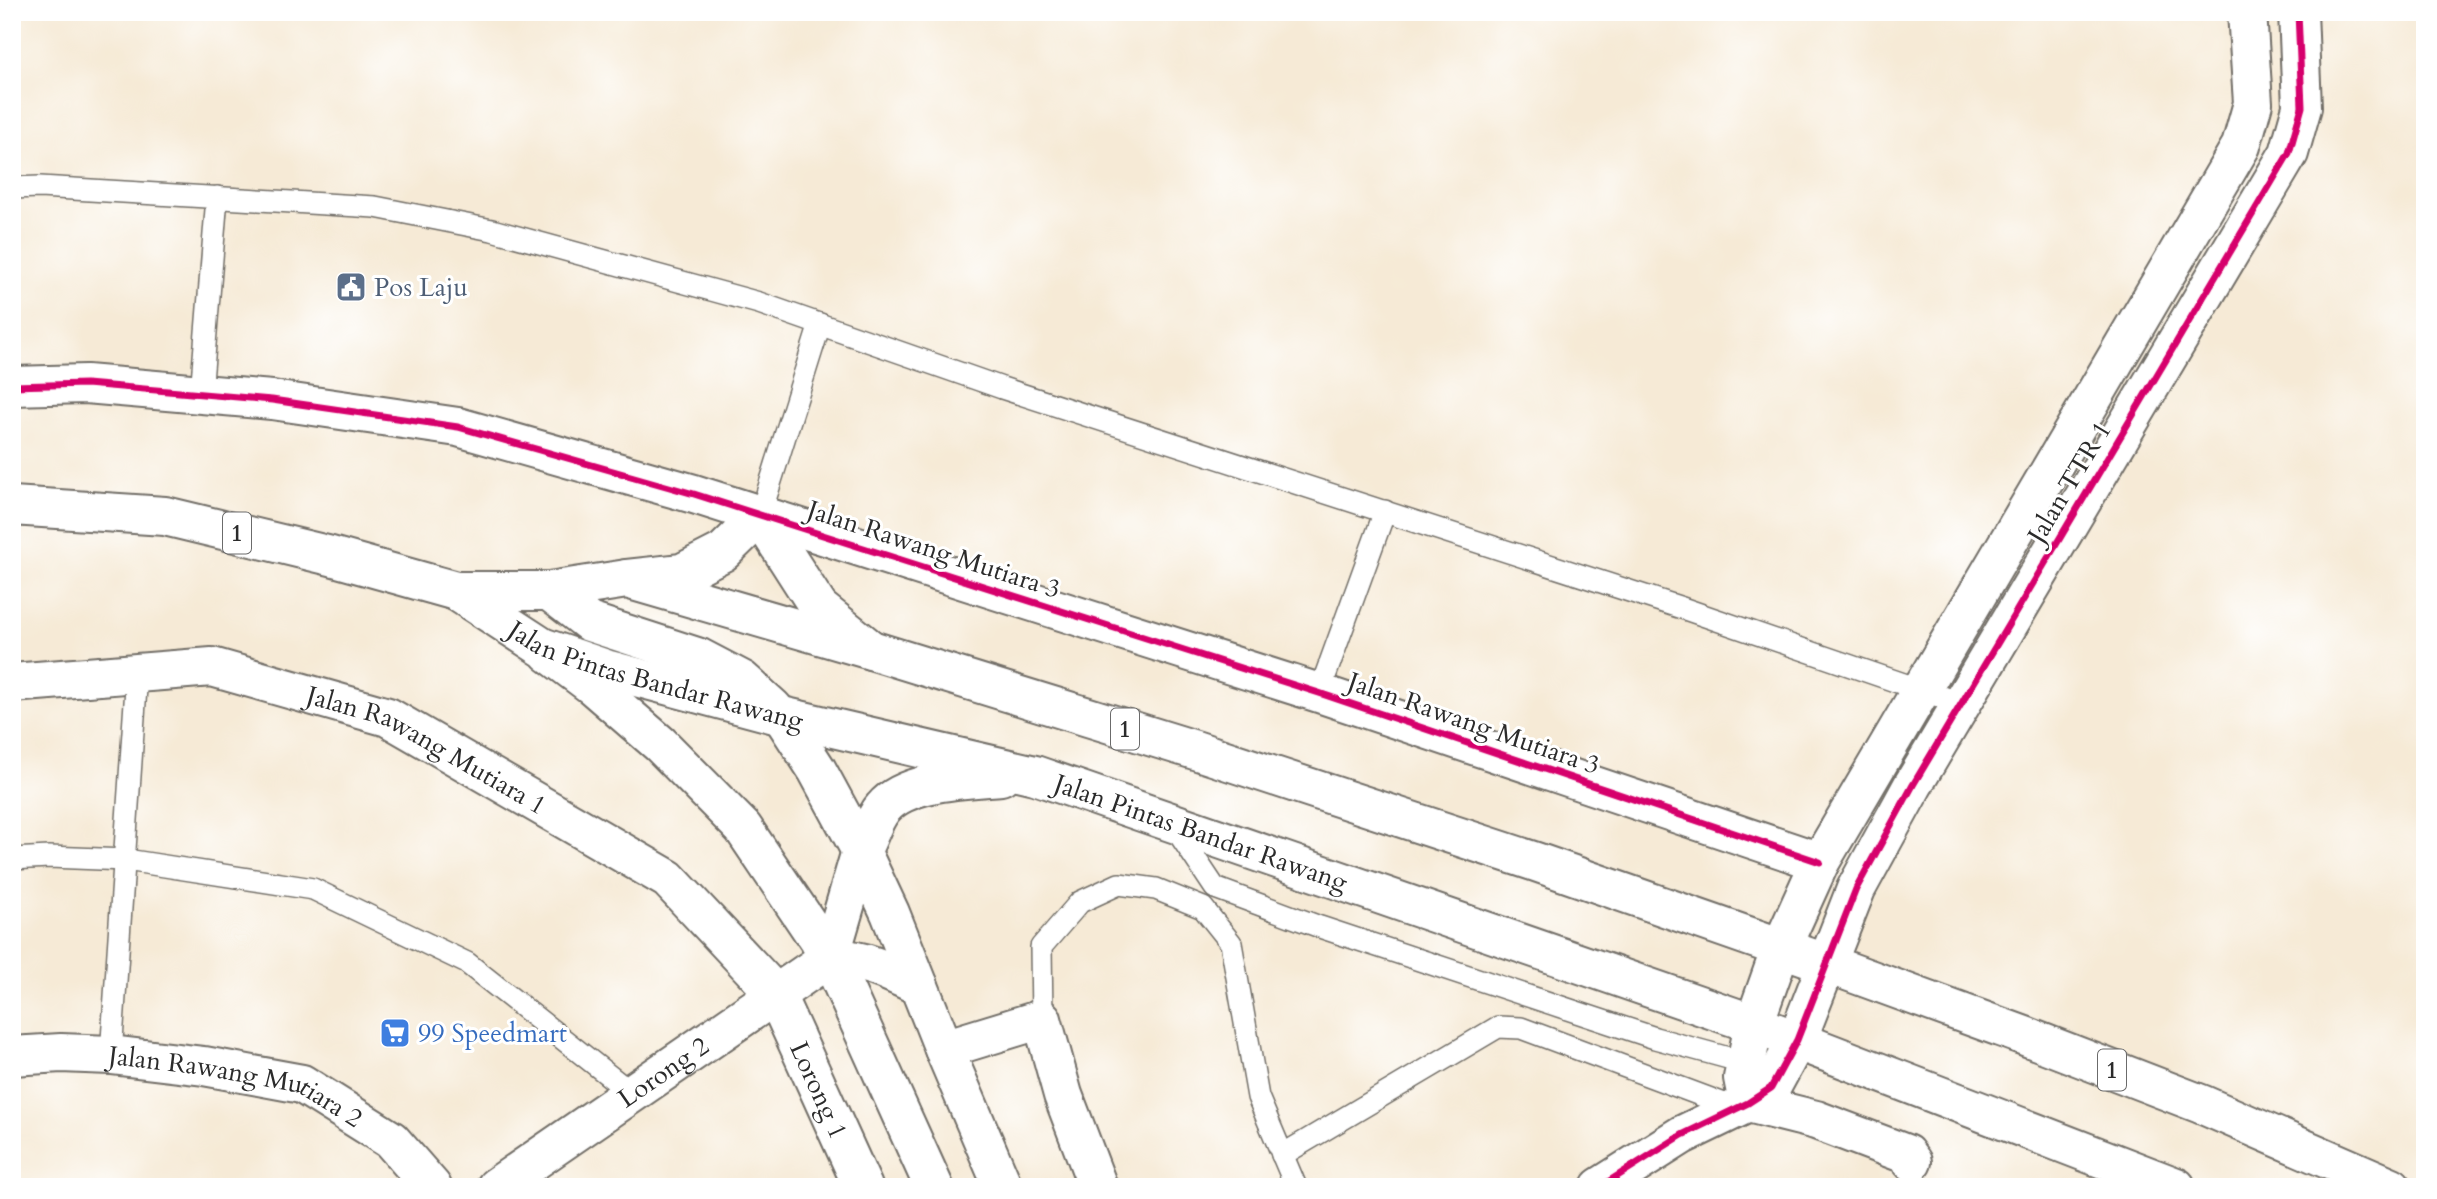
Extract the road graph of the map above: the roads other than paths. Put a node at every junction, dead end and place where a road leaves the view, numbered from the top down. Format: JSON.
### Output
{"nodes":[{"id":1,"x":2247,"y":12,"type":"edge"},
{"id":2,"x":2298,"y":12,"type":"edge"},
{"id":3,"x":12,"y":188,"type":"edge"},
{"id":4,"x":217,"y":197,"type":"junction"},
{"id":5,"x":820,"y":324,"type":"junction"},
{"id":6,"x":12,"y":386,"type":"edge"},
{"id":7,"x":201,"y":394,"type":"junction"},
{"id":8,"x":12,"y":506,"type":"edge"},
{"id":9,"x":1385,"y":511,"type":"junction"},
{"id":10,"x":760,"y":516,"type":"junction"},
{"id":11,"x":627,"y":579,"type":"junction"},
{"id":12,"x":456,"y":591,"type":"junction"},
{"id":13,"x":549,"y":591,"type":"junction"},
{"id":14,"x":542,"y":647,"type":"junction"},
{"id":15,"x":871,"y":650,"type":"junction"},
{"id":16,"x":137,"y":673,"type":"junction"},
{"id":17,"x":12,"y":683,"type":"edge"},
{"id":18,"x":1922,"y":691,"type":"junction"},
{"id":19,"x":1319,"y":694,"type":"junction"},
{"id":20,"x":1962,"y":704,"type":"junction"},
{"id":21,"x":782,"y":716,"type":"junction"},
{"id":22,"x":1035,"y":775,"type":"junction"},
{"id":23,"x":1171,"y":821,"type":"junction"},
{"id":24,"x":861,"y":851,"type":"junction"},
{"id":25,"x":12,"y":859,"type":"edge"},
{"id":26,"x":126,"y":860,"type":"junction"},
{"id":27,"x":1820,"y":862,"type":"junction"},
{"id":28,"x":1782,"y":948,"type":"junction"},
{"id":29,"x":830,"y":957,"type":"junction"},
{"id":30,"x":1828,"y":964,"type":"junction"},
{"id":31,"x":919,"y":986,"type":"junction"},
{"id":32,"x":775,"y":993,"type":"junction"},
{"id":33,"x":1042,"y":1019,"type":"junction"},
{"id":34,"x":1754,"y":1024,"type":"junction"},
{"id":35,"x":944,"y":1049,"type":"junction"},
{"id":36,"x":111,"y":1055,"type":"junction"},
{"id":37,"x":12,"y":1056,"type":"edge"},
{"id":38,"x":1774,"y":1058,"type":"junction"},
{"id":39,"x":631,"y":1093,"type":"junction"},
{"id":40,"x":1741,"y":1105,"type":"junction"},
{"id":41,"x":1283,"y":1155,"type":"junction"},
{"id":42,"x":1911,"y":1174,"type":"edge"},
{"id":43,"x":432,"y":1187,"type":"edge"},
{"id":44,"x":496,"y":1187,"type":"edge"},
{"id":45,"x":863,"y":1187,"type":"edge"},
{"id":46,"x":934,"y":1187,"type":"edge"},
{"id":47,"x":1003,"y":1187,"type":"edge"},
{"id":48,"x":1098,"y":1187,"type":"edge"},
{"id":49,"x":1296,"y":1187,"type":"edge"},
{"id":50,"x":1600,"y":1187,"type":"edge"},
{"id":51,"x":2176,"y":1187,"type":"edge"},
{"id":52,"x":2392,"y":1187,"type":"edge"}],
"edges":[{"from":1,"to":18,"type":"street","name":"Jalan TTR 1"},
{"from":2,"to":20,"type":"street","name":"Jalan TTR 1"},
{"from":3,"to":4,"type":"lane"},
{"from":4,"to":5,"type":"lane"},
{"from":4,"to":7,"type":"lane"},
{"from":5,"to":9,"type":"lane"},
{"from":5,"to":10,"type":"lane"},
{"from":6,"to":7,"type":"street","name":"Jalan Rawang Mutiara 3"},
{"from":7,"to":10,"type":"street","name":"Jalan Rawang Mutiara 3"},
{"from":8,"to":12,"type":"street","number":"1"},
{"from":9,"to":18,"type":"lane"},
{"from":9,"to":19,"type":"lane"},
{"from":10,"to":11,"type":"street"},
{"from":10,"to":15,"type":"street"},
{"from":10,"to":19,"type":"street","name":"Jalan Rawang Mutiara 3"},
{"from":11,"to":13,"type":"street","name":"Jalan Pintas Bandar Rawang","number":"1"},
{"from":11,"to":15,"type":"street","name":"Jalan Pintas Bandar Rawang","number":"1"},
{"from":12,"to":13,"type":"street","name":"Jalan Pintas Bandar Rawang","number":"1"},
{"from":12,"to":14,"type":"street","name":"Jalan Pintas Bandar Rawang","number":"1"},
{"from":13,"to":21,"type":"street"},
{"from":14,"to":21,"type":"street","name":"Jalan Pintas Bandar Rawang","number":"1"},
{"from":14,"to":29,"type":"street"},
{"from":15,"to":28,"type":"street","name":"Jalan Pintas Bandar Rawang","number":"1"},
{"from":16,"to":17,"type":"street","name":"Jalan Rawang Mutiara 1"},
{"from":16,"to":26,"type":"lane"},
{"from":16,"to":32,"type":"street","name":"Jalan Rawang Mutiara 1"},
{"from":18,"to":20,"type":"lane"},
{"from":18,"to":27,"type":"street","name":"Jalan TTR 1"},
{"from":19,"to":27,"type":"street","name":"Jalan Rawang Mutiara 3"},
{"from":20,"to":30,"type":"street","name":"Jalan TTR 1"},
{"from":21,"to":22,"type":"street","name":"Jalan Pintas Bandar Rawang","number":"1"},
{"from":21,"to":24,"type":"street"},
{"from":22,"to":23,"type":"street","name":"Jalan Pintas Bandar Rawang","number":"1"},
{"from":22,"to":24,"type":"street"},
{"from":23,"to":34,"type":"street","name":"Jalan Pintas Bandar Rawang","number":"1"},
{"from":23,"to":38,"type":"lane"},
{"from":24,"to":29,"type":"street"},
{"from":24,"to":31,"type":"street"},
{"from":25,"to":26,"type":"lane"},
{"from":26,"to":36,"type":"lane"},
{"from":26,"to":39,"type":"lane"},
{"from":27,"to":28,"type":"street","name":"Jalan TTR 1"},
{"from":28,"to":30,"type":"street","number":"1"},
{"from":28,"to":34,"type":"street","name":"Jalan TTR 1"},
{"from":29,"to":31,"type":"street"},
{"from":29,"to":32,"type":"street","name":"Lorong 2"},
{"from":29,"to":46,"type":"street"},
{"from":30,"to":38,"type":"street","name":"Jalan TTR 1"},
{"from":30,"to":52,"type":"street","number":"1"},
{"from":31,"to":35,"type":"street"},
{"from":32,"to":39,"type":"street","name":"Lorong 2"},
{"from":32,"to":45,"type":"street","name":"Lorong 1"},
{"from":33,"to":35,"type":"street"},
{"from":33,"to":41,"type":"lane"},
{"from":33,"to":48,"type":"street"},
{"from":34,"to":38,"type":"street","name":"Jalan Pintas Bandar Rawang","number":"1"},
{"from":35,"to":47,"type":"street"},
{"from":36,"to":37,"type":"street","name":"Jalan Rawang Mutiara 2"},
{"from":36,"to":43,"type":"street","name":"Jalan Rawang Mutiara 2"},
{"from":38,"to":40,"type":"street","name":"Jalan TTR 1"},
{"from":38,"to":51,"type":"street","name":"Jalan Pintas Bandar Rawang","number":"1"},
{"from":39,"to":44,"type":"street","name":"Lorong 2"},
{"from":40,"to":41,"type":"lane"},
{"from":40,"to":42,"type":"street"},
{"from":40,"to":50,"type":"street","name":"Jalan TTR 1"},
{"from":41,"to":49,"type":"lane"}]}
